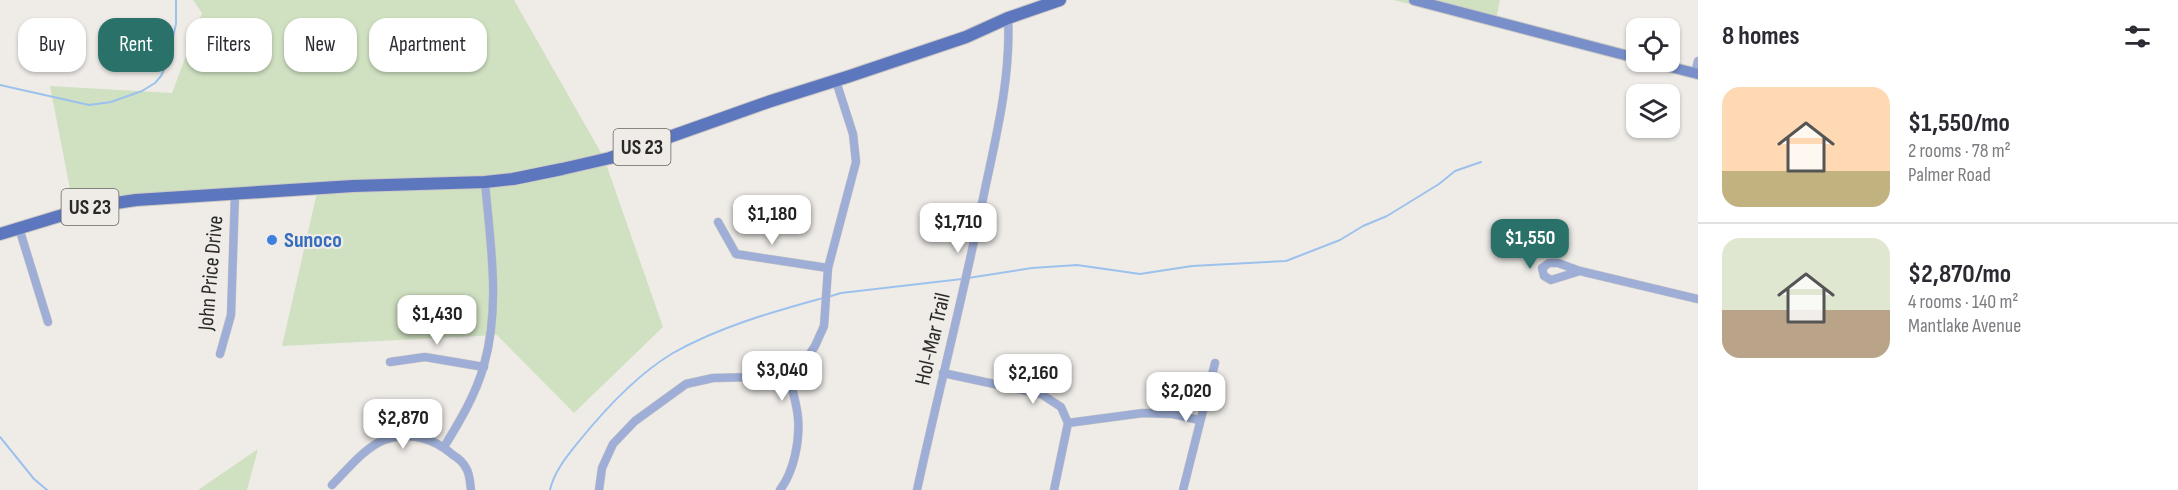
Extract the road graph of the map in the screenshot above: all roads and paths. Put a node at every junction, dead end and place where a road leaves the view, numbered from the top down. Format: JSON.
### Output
{"nodes":[{"id":1,"x":1060,"y":0,"type":"edge"},
{"id":2,"x":1414,"y":0,"type":"edge"},
{"id":3,"x":1008,"y":18,"type":"junction"},
{"id":4,"x":1626,"y":55,"type":"edge"},
{"id":5,"x":1698,"y":60,"type":"edge"},
{"id":6,"x":1680,"y":69,"type":"edge"},
{"id":7,"x":1696,"y":73,"type":"edge"},
{"id":8,"x":836,"y":81,"type":"junction"},
{"id":9,"x":485,"y":182,"type":"junction"},
{"id":10,"x":235,"y":194,"type":"junction"},
{"id":11,"x":718,"y":222,"type":"dead end"},
{"id":12,"x":19,"y":228,"type":"junction"},
{"id":13,"x":0,"y":234,"type":"edge"},
{"id":14,"x":828,"y":268,"type":"junction"},
{"id":15,"x":1580,"y":271,"type":"dead end"},
{"id":16,"x":1698,"y":299,"type":"edge"},
{"id":17,"x":48,"y":322,"type":"dead end"},
{"id":18,"x":220,"y":354,"type":"dead end"},
{"id":19,"x":390,"y":362,"type":"dead end"},
{"id":20,"x":1215,"y":363,"type":"dead end"},
{"id":21,"x":484,"y":367,"type":"junction"},
{"id":22,"x":943,"y":373,"type":"junction"},
{"id":23,"x":789,"y":376,"type":"junction"},
{"id":24,"x":1199,"y":420,"type":"junction"},
{"id":25,"x":1068,"y":423,"type":"junction"},
{"id":26,"x":444,"y":447,"type":"junction"},
{"id":27,"x":332,"y":485,"type":"dead end"},
{"id":28,"x":599,"y":489,"type":"edge"},
{"id":29,"x":471,"y":490,"type":"edge"},
{"id":30,"x":780,"y":490,"type":"edge"},
{"id":31,"x":918,"y":490,"type":"edge"},
{"id":32,"x":1054,"y":490,"type":"edge"},
{"id":33,"x":1183,"y":490,"type":"edge"}],
"edges":[{"from":1,"to":3,"type":"main road","number":"US 23"},
{"from":2,"to":4,"type":"street"},
{"from":3,"to":8,"type":"main road","number":"US 23"},
{"from":3,"to":22,"type":"street","name":"Hol-Mar Trail"},
{"from":5,"to":7,"type":"street"},
{"from":6,"to":7,"type":"street"},
{"from":8,"to":9,"type":"main road","number":"US 23"},
{"from":8,"to":14,"type":"street"},
{"from":9,"to":10,"type":"main road","number":"US 23"},
{"from":9,"to":21,"type":"street"},
{"from":10,"to":12,"type":"main road","number":"US 23"},
{"from":10,"to":18,"type":"street","name":"John Price Drive"},
{"from":11,"to":14,"type":"street"},
{"from":12,"to":13,"type":"main road","number":"US 23"},
{"from":12,"to":17,"type":"street"},
{"from":14,"to":23,"type":"street"},
{"from":15,"to":16,"type":"street"},
{"from":19,"to":21,"type":"street"},
{"from":20,"to":24,"type":"street"},
{"from":21,"to":26,"type":"street"},
{"from":22,"to":25,"type":"street"},
{"from":22,"to":31,"type":"street","name":"Hol-Mar Trail"},
{"from":23,"to":28,"type":"street"},
{"from":23,"to":30,"type":"street"},
{"from":24,"to":25,"type":"street"},
{"from":24,"to":33,"type":"street"},
{"from":25,"to":32,"type":"street"},
{"from":26,"to":27,"type":"street"},
{"from":26,"to":29,"type":"street"}]}
